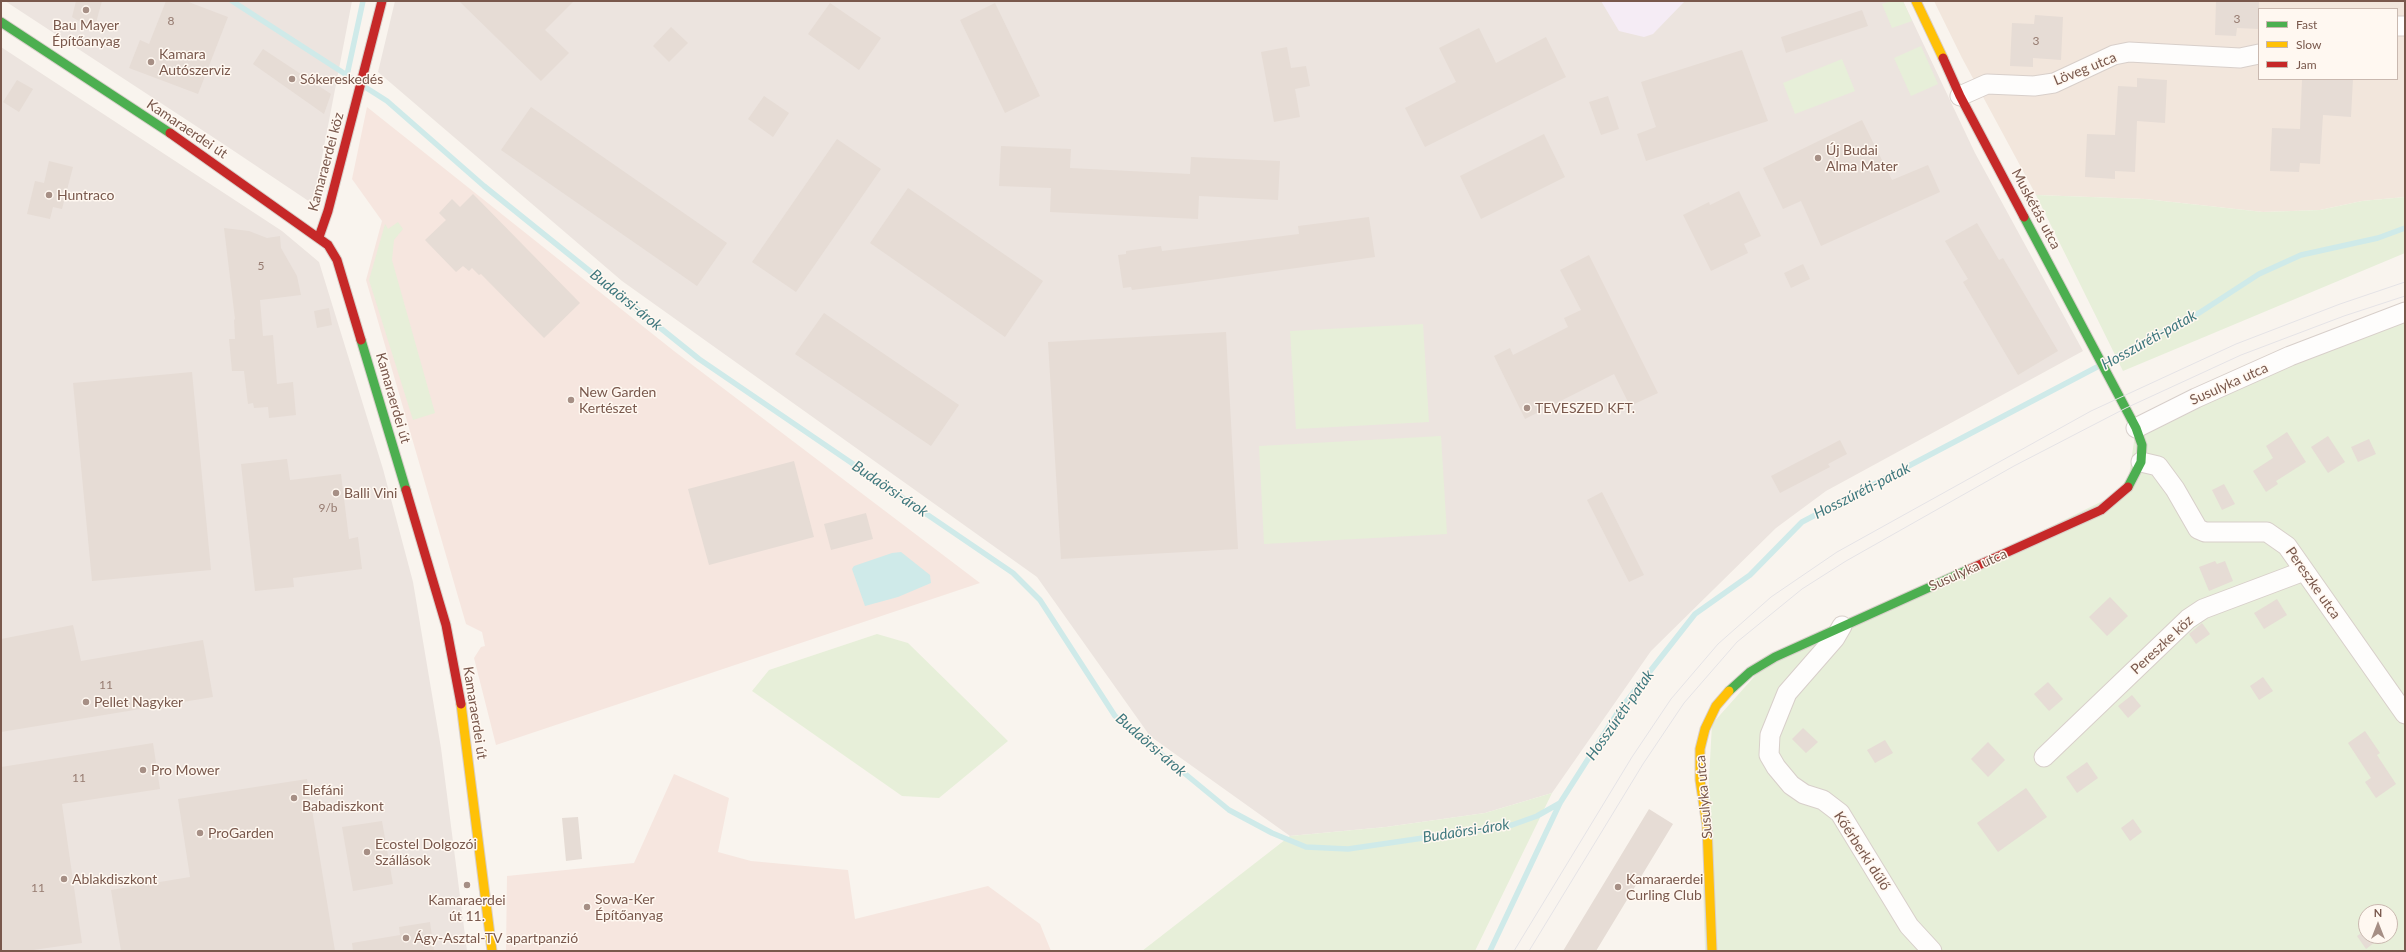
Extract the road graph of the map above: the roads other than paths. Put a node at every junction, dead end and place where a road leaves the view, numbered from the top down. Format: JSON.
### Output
{"nodes":[{"id":1,"x":382,"y":1,"type":"edge"},
{"id":2,"x":1916,"y":1,"type":"edge"},
{"id":3,"x":1,"y":22,"type":"edge"},
{"id":4,"x":2258,"y":54,"type":"edge"},
{"id":5,"x":1960,"y":96,"type":"junction"},
{"id":6,"x":319,"y":237,"type":"junction"},
{"id":7,"x":2405,"y":312,"type":"edge"},
{"id":8,"x":2136,"y":428,"type":"junction"},
{"id":9,"x":2141,"y":462,"type":"junction"},
{"id":10,"x":2304,"y":570,"type":"junction"},
{"id":11,"x":1842,"y":626,"type":"junction"},
{"id":12,"x":2405,"y":714,"type":"edge"},
{"id":13,"x":2044,"y":757,"type":"dead end"},
{"id":14,"x":492,"y":951,"type":"edge"},
{"id":15,"x":1712,"y":951,"type":"edge"},
{"id":16,"x":1932,"y":951,"type":"edge"}],
"edges":[{"from":1,"to":6,"type":"street","name":"Kamaraerdei köz"},
{"from":2,"to":5,"type":"street","name":"Muskétás utca"},
{"from":3,"to":6,"type":"street","name":"Kamaraerdei út"},
{"from":4,"to":5,"type":"street","name":"Löveg utca"},
{"from":5,"to":8,"type":"street","name":"Muskétás utca"},
{"from":6,"to":14,"type":"street","name":"Kamaraerdei út"},
{"from":7,"to":8,"type":"street","name":"Susulyka utca"},
{"from":8,"to":9,"type":"street","name":"Susulyka utca"},
{"from":9,"to":10,"type":"street","name":"Pereszke utca"},
{"from":9,"to":11,"type":"street","name":"Susulyka utca"},
{"from":10,"to":12,"type":"street","name":"Pereszke utca"},
{"from":10,"to":13,"type":"street","name":"Pereszke köz"},
{"from":11,"to":15,"type":"street","name":"Susulyka utca"},
{"from":11,"to":16,"type":"street","name":"Kőérberki dűlő"}]}
